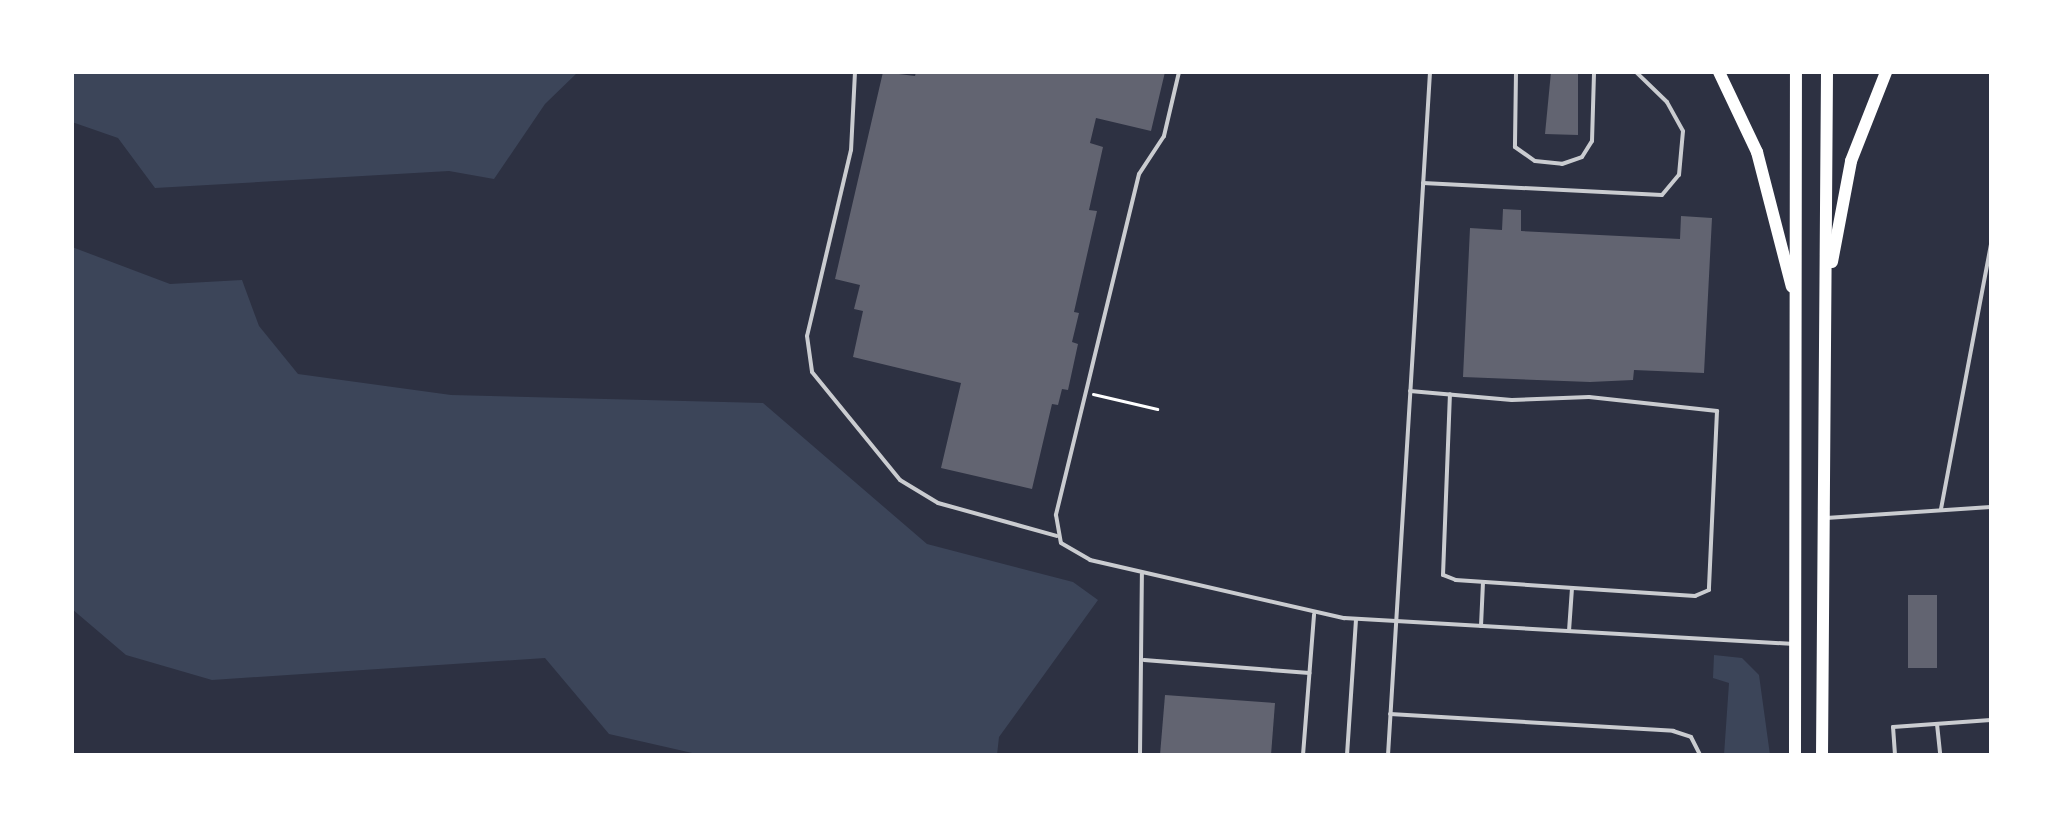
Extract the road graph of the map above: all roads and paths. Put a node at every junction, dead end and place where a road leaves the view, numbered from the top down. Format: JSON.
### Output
{"nodes":[{"id":1,"x":855,"y":72,"type":"edge"},
{"id":2,"x":1179,"y":72,"type":"edge"},
{"id":3,"x":1430,"y":72,"type":"edge"},
{"id":4,"x":1516,"y":72,"type":"edge"},
{"id":5,"x":1594,"y":72,"type":"edge"},
{"id":6,"x":1636,"y":72,"type":"edge"},
{"id":7,"x":1719,"y":72,"type":"edge"},
{"id":8,"x":1796,"y":72,"type":"edge"},
{"id":9,"x":1827,"y":72,"type":"edge"},
{"id":10,"x":1886,"y":72,"type":"edge"},
{"id":11,"x":1423,"y":183,"type":"junction"},
{"id":12,"x":1991,"y":244,"type":"edge"},
{"id":13,"x":1826,"y":293,"type":"junction"},
{"id":14,"x":1795,"y":296,"type":"junction"},
{"id":15,"x":1086,"y":389,"type":"junction"},
{"id":16,"x":1410,"y":391,"type":"junction"},
{"id":17,"x":1450,"y":394,"type":"junction"},
{"id":18,"x":1157,"y":409,"type":"dead end"},
{"id":19,"x":1991,"y":507,"type":"edge"},
{"id":20,"x":1941,"y":509,"type":"junction"},
{"id":21,"x":1825,"y":518,"type":"junction"},
{"id":22,"x":1057,"y":536,"type":"junction"},
{"id":23,"x":1142,"y":573,"type":"junction"},
{"id":24,"x":1483,"y":582,"type":"junction"},
{"id":25,"x":1572,"y":588,"type":"junction"},
{"id":26,"x":1314,"y":614,"type":"junction"},
{"id":27,"x":1356,"y":619,"type":"junction"},
{"id":28,"x":1396,"y":621,"type":"junction"},
{"id":29,"x":1481,"y":626,"type":"junction"},
{"id":30,"x":1569,"y":631,"type":"junction"},
{"id":31,"x":1796,"y":644,"type":"junction"},
{"id":32,"x":1144,"y":660,"type":"junction"},
{"id":33,"x":1309,"y":673,"type":"junction"},
{"id":34,"x":1390,"y":714,"type":"junction"},
{"id":35,"x":1991,"y":720,"type":"edge"},
{"id":36,"x":1937,"y":724,"type":"junction"},
{"id":37,"x":1140,"y":755,"type":"edge"},
{"id":38,"x":1303,"y":755,"type":"edge"},
{"id":39,"x":1347,"y":755,"type":"edge"},
{"id":40,"x":1388,"y":755,"type":"edge"},
{"id":41,"x":1700,"y":755,"type":"edge"},
{"id":42,"x":1795,"y":755,"type":"edge"},
{"id":43,"x":1822,"y":755,"type":"edge"},
{"id":44,"x":1895,"y":755,"type":"edge"},
{"id":45,"x":1940,"y":755,"type":"edge"}],
"edges":[{"from":1,"to":22,"type":"lane"},
{"from":2,"to":15,"type":"lane"},
{"from":3,"to":11,"type":"lane"},
{"from":4,"to":5,"type":"lane"},
{"from":6,"to":11,"type":"lane"},
{"from":7,"to":14,"type":"highway"},
{"from":8,"to":14,"type":"highway"},
{"from":9,"to":13,"type":"highway"},
{"from":10,"to":13,"type":"highway"},
{"from":11,"to":16,"type":"lane"},
{"from":12,"to":20,"type":"lane"},
{"from":13,"to":21,"type":"highway"},
{"from":14,"to":31,"type":"highway"},
{"from":15,"to":18,"type":"path"},
{"from":15,"to":22,"type":"lane"},
{"from":16,"to":17,"type":"lane"},
{"from":16,"to":28,"type":"lane"},
{"from":17,"to":24,"type":"lane"},
{"from":17,"to":25,"type":"lane"},
{"from":19,"to":20,"type":"lane"},
{"from":20,"to":21,"type":"lane"},
{"from":21,"to":43,"type":"highway"},
{"from":22,"to":23,"type":"lane"},
{"from":23,"to":26,"type":"lane"},
{"from":23,"to":32,"type":"lane"},
{"from":24,"to":25,"type":"lane"},
{"from":24,"to":29,"type":"lane"},
{"from":25,"to":30,"type":"lane"},
{"from":26,"to":27,"type":"lane"},
{"from":26,"to":33,"type":"lane"},
{"from":27,"to":28,"type":"lane"},
{"from":27,"to":39,"type":"lane"},
{"from":28,"to":29,"type":"lane"},
{"from":28,"to":34,"type":"lane"},
{"from":29,"to":30,"type":"lane"},
{"from":30,"to":31,"type":"lane"},
{"from":31,"to":42,"type":"highway"},
{"from":32,"to":33,"type":"lane"},
{"from":32,"to":37,"type":"lane"},
{"from":33,"to":38,"type":"lane"},
{"from":34,"to":40,"type":"lane"},
{"from":34,"to":41,"type":"lane"},
{"from":35,"to":36,"type":"lane"},
{"from":36,"to":44,"type":"lane"},
{"from":36,"to":45,"type":"lane"}]}
